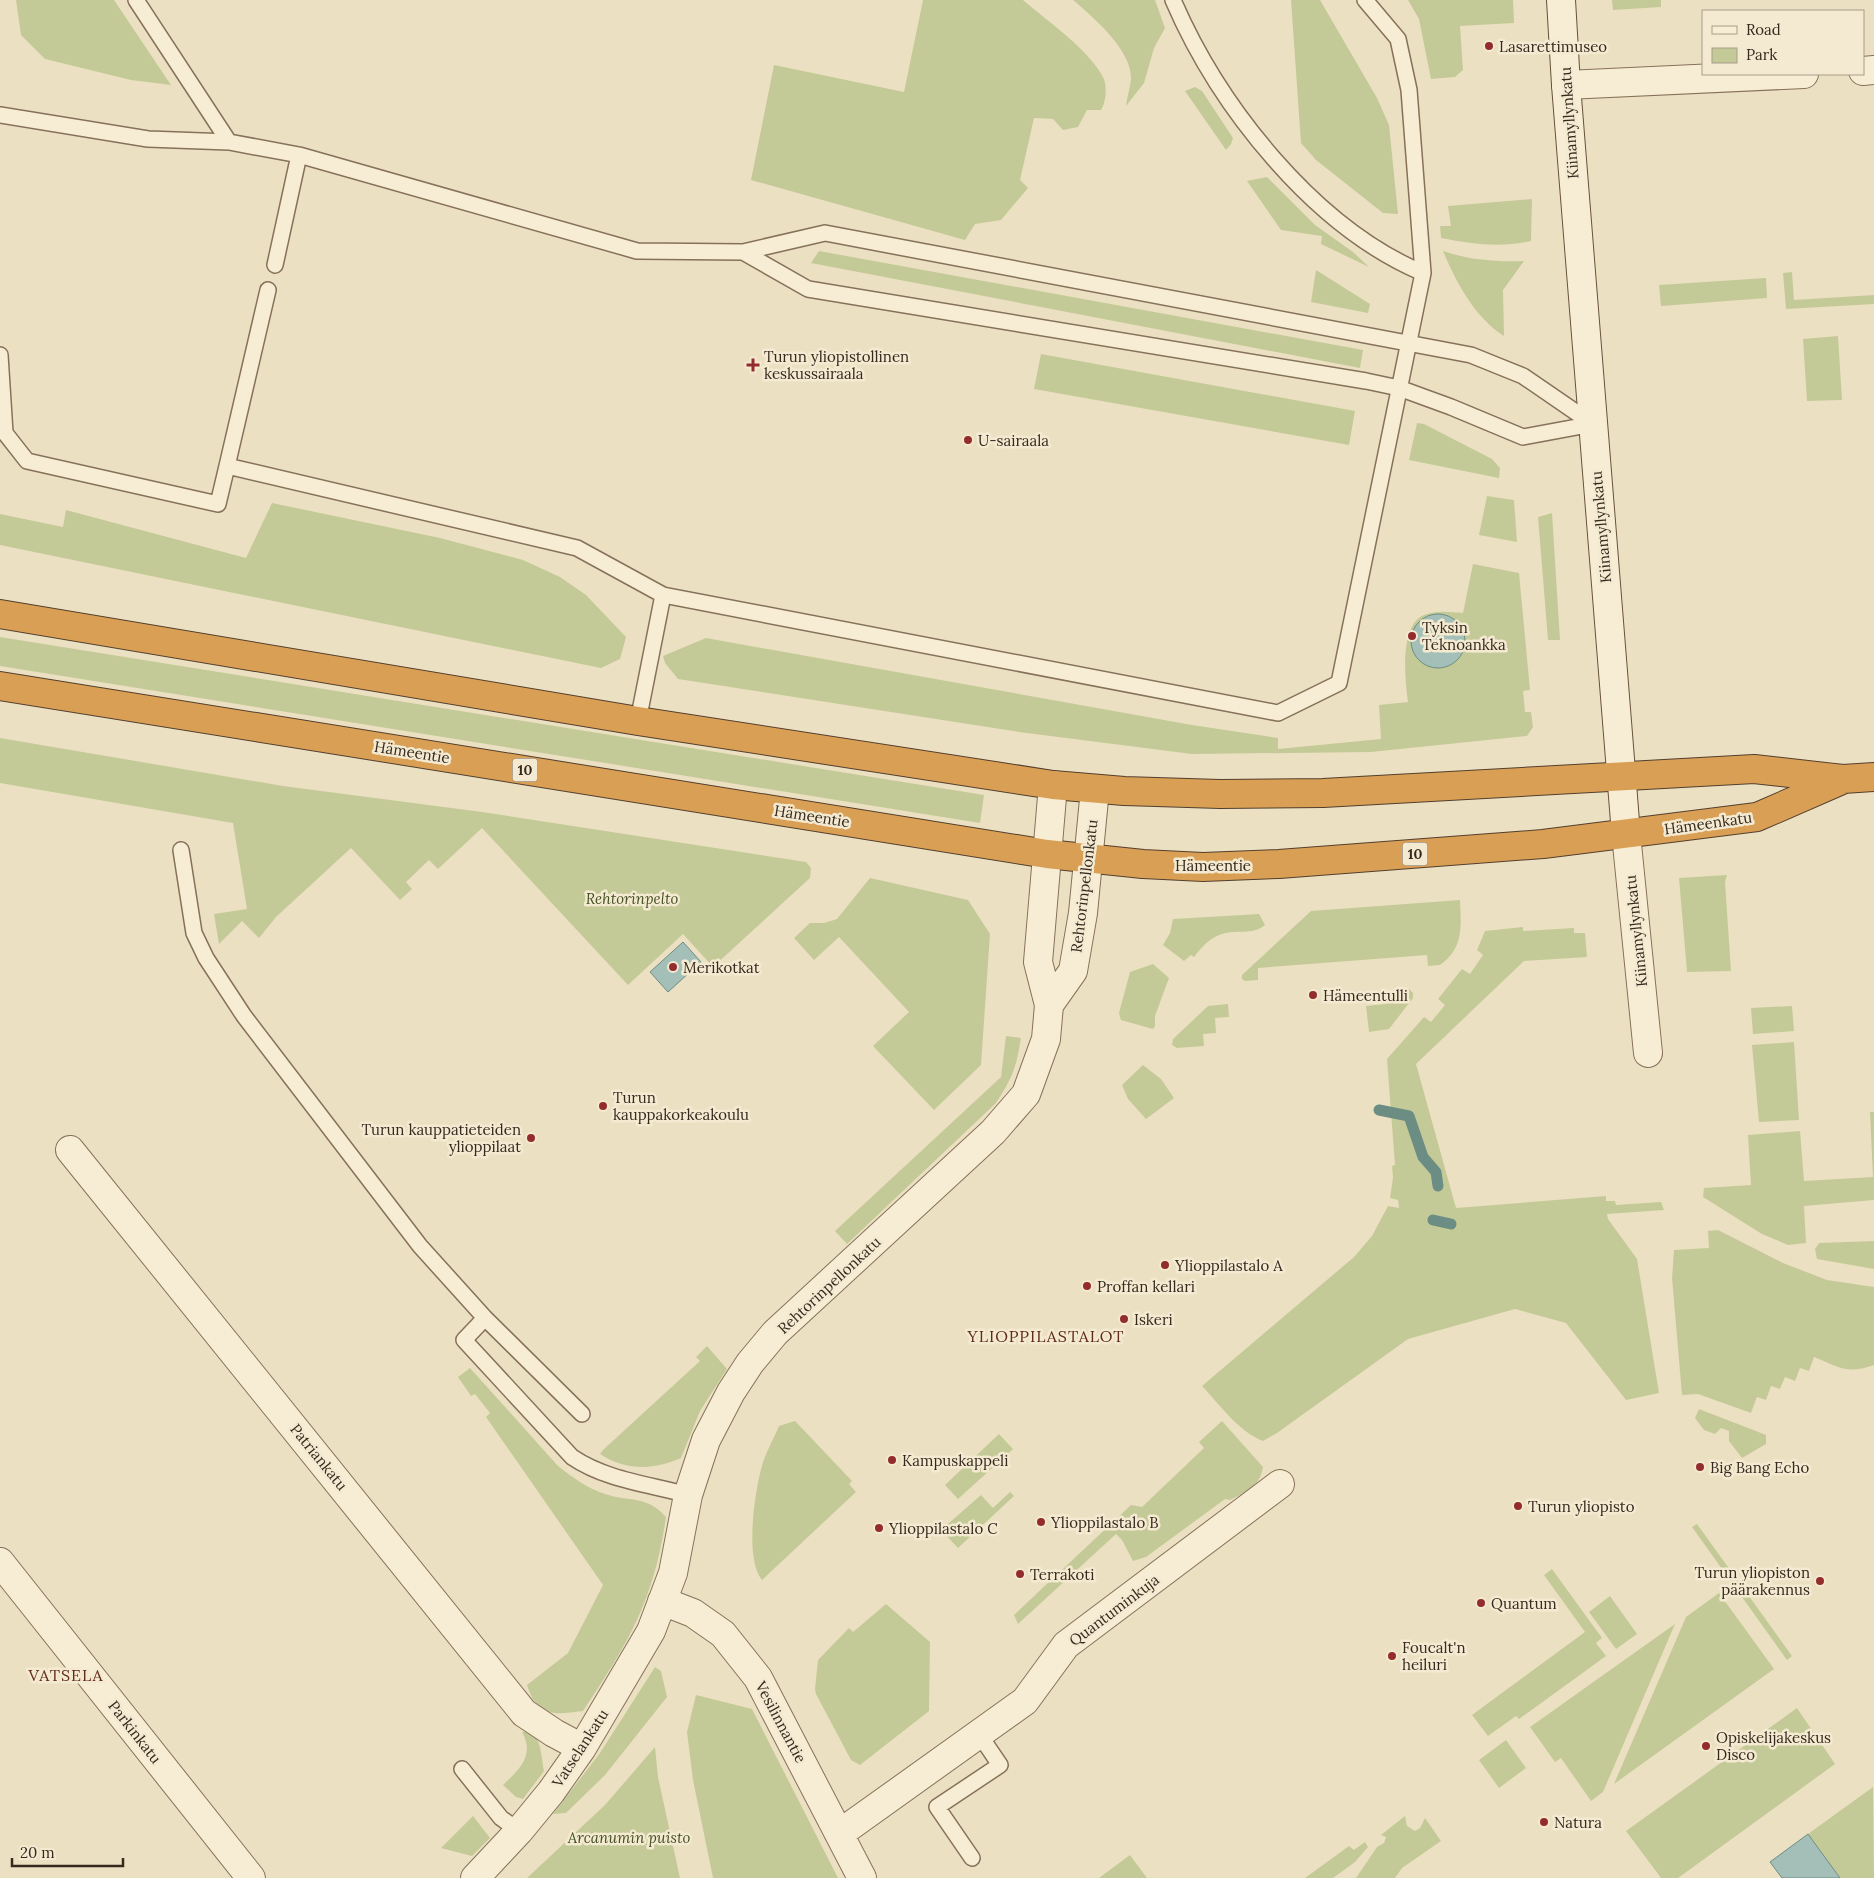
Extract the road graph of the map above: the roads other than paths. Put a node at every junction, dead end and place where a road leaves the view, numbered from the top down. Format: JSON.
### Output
{"nodes":[{"id":1,"x":136,"y":0,"type":"edge"},
{"id":2,"x":1173,"y":0,"type":"edge"},
{"id":3,"x":1365,"y":0,"type":"edge"},
{"id":4,"x":1561,"y":0,"type":"edge"},
{"id":5,"x":1782,"y":75,"type":"edge"},
{"id":6,"x":1566,"y":85,"type":"junction"},
{"id":7,"x":0,"y":115,"type":"edge"},
{"id":8,"x":229,"y":142,"type":"junction"},
{"id":9,"x":300,"y":155,"type":"junction"},
{"id":10,"x":743,"y":252,"type":"junction"},
{"id":11,"x":275,"y":265,"type":"dead end"},
{"id":12,"x":1423,"y":273,"type":"junction"},
{"id":13,"x":268,"y":290,"type":"dead end"},
{"id":14,"x":1407,"y":343,"type":"junction"},
{"id":15,"x":0,"y":355,"type":"edge"},
{"id":16,"x":1399,"y":388,"type":"junction"},
{"id":17,"x":1593,"y":424,"type":"junction"},
{"id":18,"x":228,"y":466,"type":"junction"},
{"id":19,"x":663,"y":595,"type":"junction"},
{"id":20,"x":6,"y":615,"type":"edge"},
{"id":21,"x":1,"y":687,"type":"edge"},
{"id":22,"x":638,"y":721,"type":"junction"},
{"id":23,"x":1620,"y":777,"type":"junction"},
{"id":24,"x":1874,"y":777,"type":"edge"},
{"id":25,"x":1843,"y":779,"type":"junction"},
{"id":26,"x":1053,"y":785,"type":"junction"},
{"id":27,"x":1094,"y":788,"type":"junction"},
{"id":28,"x":1626,"y":834,"type":"junction"},
{"id":29,"x":181,"y":850,"type":"dead end"},
{"id":30,"x":1047,"y":854,"type":"junction"},
{"id":31,"x":1090,"y":857,"type":"junction"},
{"id":32,"x":1049,"y":1005,"type":"junction"},
{"id":33,"x":1648,"y":1054,"type":"dead end"},
{"id":34,"x":70,"y":1150,"type":"dead end"},
{"id":35,"x":485,"y":1318,"type":"junction"},
{"id":36,"x":582,"y":1414,"type":"dead end"},
{"id":37,"x":1280,"y":1484,"type":"dead end"},
{"id":38,"x":688,"y":1496,"type":"junction"},
{"id":39,"x":0,"y":1562,"type":"edge"},
{"id":40,"x":662,"y":1601,"type":"junction"},
{"id":41,"x":979,"y":1734,"type":"junction"},
{"id":42,"x":582,"y":1748,"type":"junction"},
{"id":43,"x":462,"y":1769,"type":"dead end"},
{"id":44,"x":519,"y":1831,"type":"junction"},
{"id":45,"x":839,"y":1834,"type":"junction"},
{"id":46,"x":972,"y":1858,"type":"dead end"},
{"id":47,"x":251,"y":1878,"type":"edge"},
{"id":48,"x":475,"y":1878,"type":"edge"},
{"id":49,"x":862,"y":1878,"type":"edge"}],
"edges":[{"from":1,"to":8,"type":"lane"},
{"from":2,"to":12,"type":"lane"},
{"from":3,"to":12,"type":"lane"},
{"from":4,"to":6,"type":"street","name":"Kiinamyllynkatu"},
{"from":5,"to":6,"type":"street"},
{"from":6,"to":17,"type":"street","name":"Kiinamyllynkatu"},
{"from":7,"to":8,"type":"lane"},
{"from":8,"to":9,"type":"lane"},
{"from":9,"to":10,"type":"lane"},
{"from":9,"to":11,"type":"lane"},
{"from":10,"to":14,"type":"lane"},
{"from":10,"to":16,"type":"lane"},
{"from":12,"to":14,"type":"lane"},
{"from":13,"to":18,"type":"lane"},
{"from":14,"to":16,"type":"lane"},
{"from":14,"to":17,"type":"lane"},
{"from":15,"to":18,"type":"lane"},
{"from":16,"to":17,"type":"lane"},
{"from":16,"to":19,"type":"lane"},
{"from":17,"to":23,"type":"street","name":"Kiinamyllynkatu"},
{"from":18,"to":19,"type":"lane"},
{"from":19,"to":22,"type":"lane"},
{"from":20,"to":22,"type":"highway","number":"10"},
{"from":21,"to":30,"type":"highway","name":"Hämeentie","number":"10"},
{"from":22,"to":26,"type":"highway","number":"10"},
{"from":23,"to":25,"type":"highway","name":"Hämeenkatu","number":"10"},
{"from":23,"to":27,"type":"highway","number":"10"},
{"from":23,"to":28,"type":"street","name":"Kiinamyllynkatu"},
{"from":24,"to":25,"type":"highway","name":"Hämeenkatu","number":"10"},
{"from":25,"to":28,"type":"highway","name":"Hämeenkatu","number":"10"},
{"from":26,"to":27,"type":"highway","number":"10"},
{"from":26,"to":30,"type":"street","name":"Rehtorinpellonkatu"},
{"from":27,"to":31,"type":"street","name":"Rehtorinpellonkatu"},
{"from":28,"to":31,"type":"highway","name":"Hämeentie","number":"10"},
{"from":28,"to":33,"type":"street","name":"Kiinamyllynkatu"},
{"from":29,"to":35,"type":"lane"},
{"from":30,"to":31,"type":"highway","name":"Hämeentie","number":"10"},
{"from":30,"to":32,"type":"street","name":"Rehtorinpellonkatu"},
{"from":31,"to":32,"type":"street","name":"Rehtorinpellonkatu"},
{"from":32,"to":38,"type":"street","name":"Rehtorinpellonkatu"},
{"from":34,"to":42,"type":"street","name":"Patriankatu"},
{"from":35,"to":36,"type":"lane"},
{"from":35,"to":38,"type":"lane"},
{"from":37,"to":41,"type":"street","name":"Quantuminkuja"},
{"from":38,"to":40,"type":"street","name":"Rehtorinpellonkatu"},
{"from":39,"to":47,"type":"street","name":"Parkinkatu"},
{"from":40,"to":42,"type":"street","name":"Vatselankatu"},
{"from":40,"to":45,"type":"street","name":"Vesilinnantie"},
{"from":41,"to":45,"type":"street","name":"Quantuminkuja"},
{"from":41,"to":46,"type":"lane"},
{"from":42,"to":44,"type":"street","name":"Vatselankatu"},
{"from":43,"to":44,"type":"lane"},
{"from":44,"to":48,"type":"street","name":"Vatselankatu"},
{"from":45,"to":49,"type":"street","name":"Vesilinnantie"}]}
